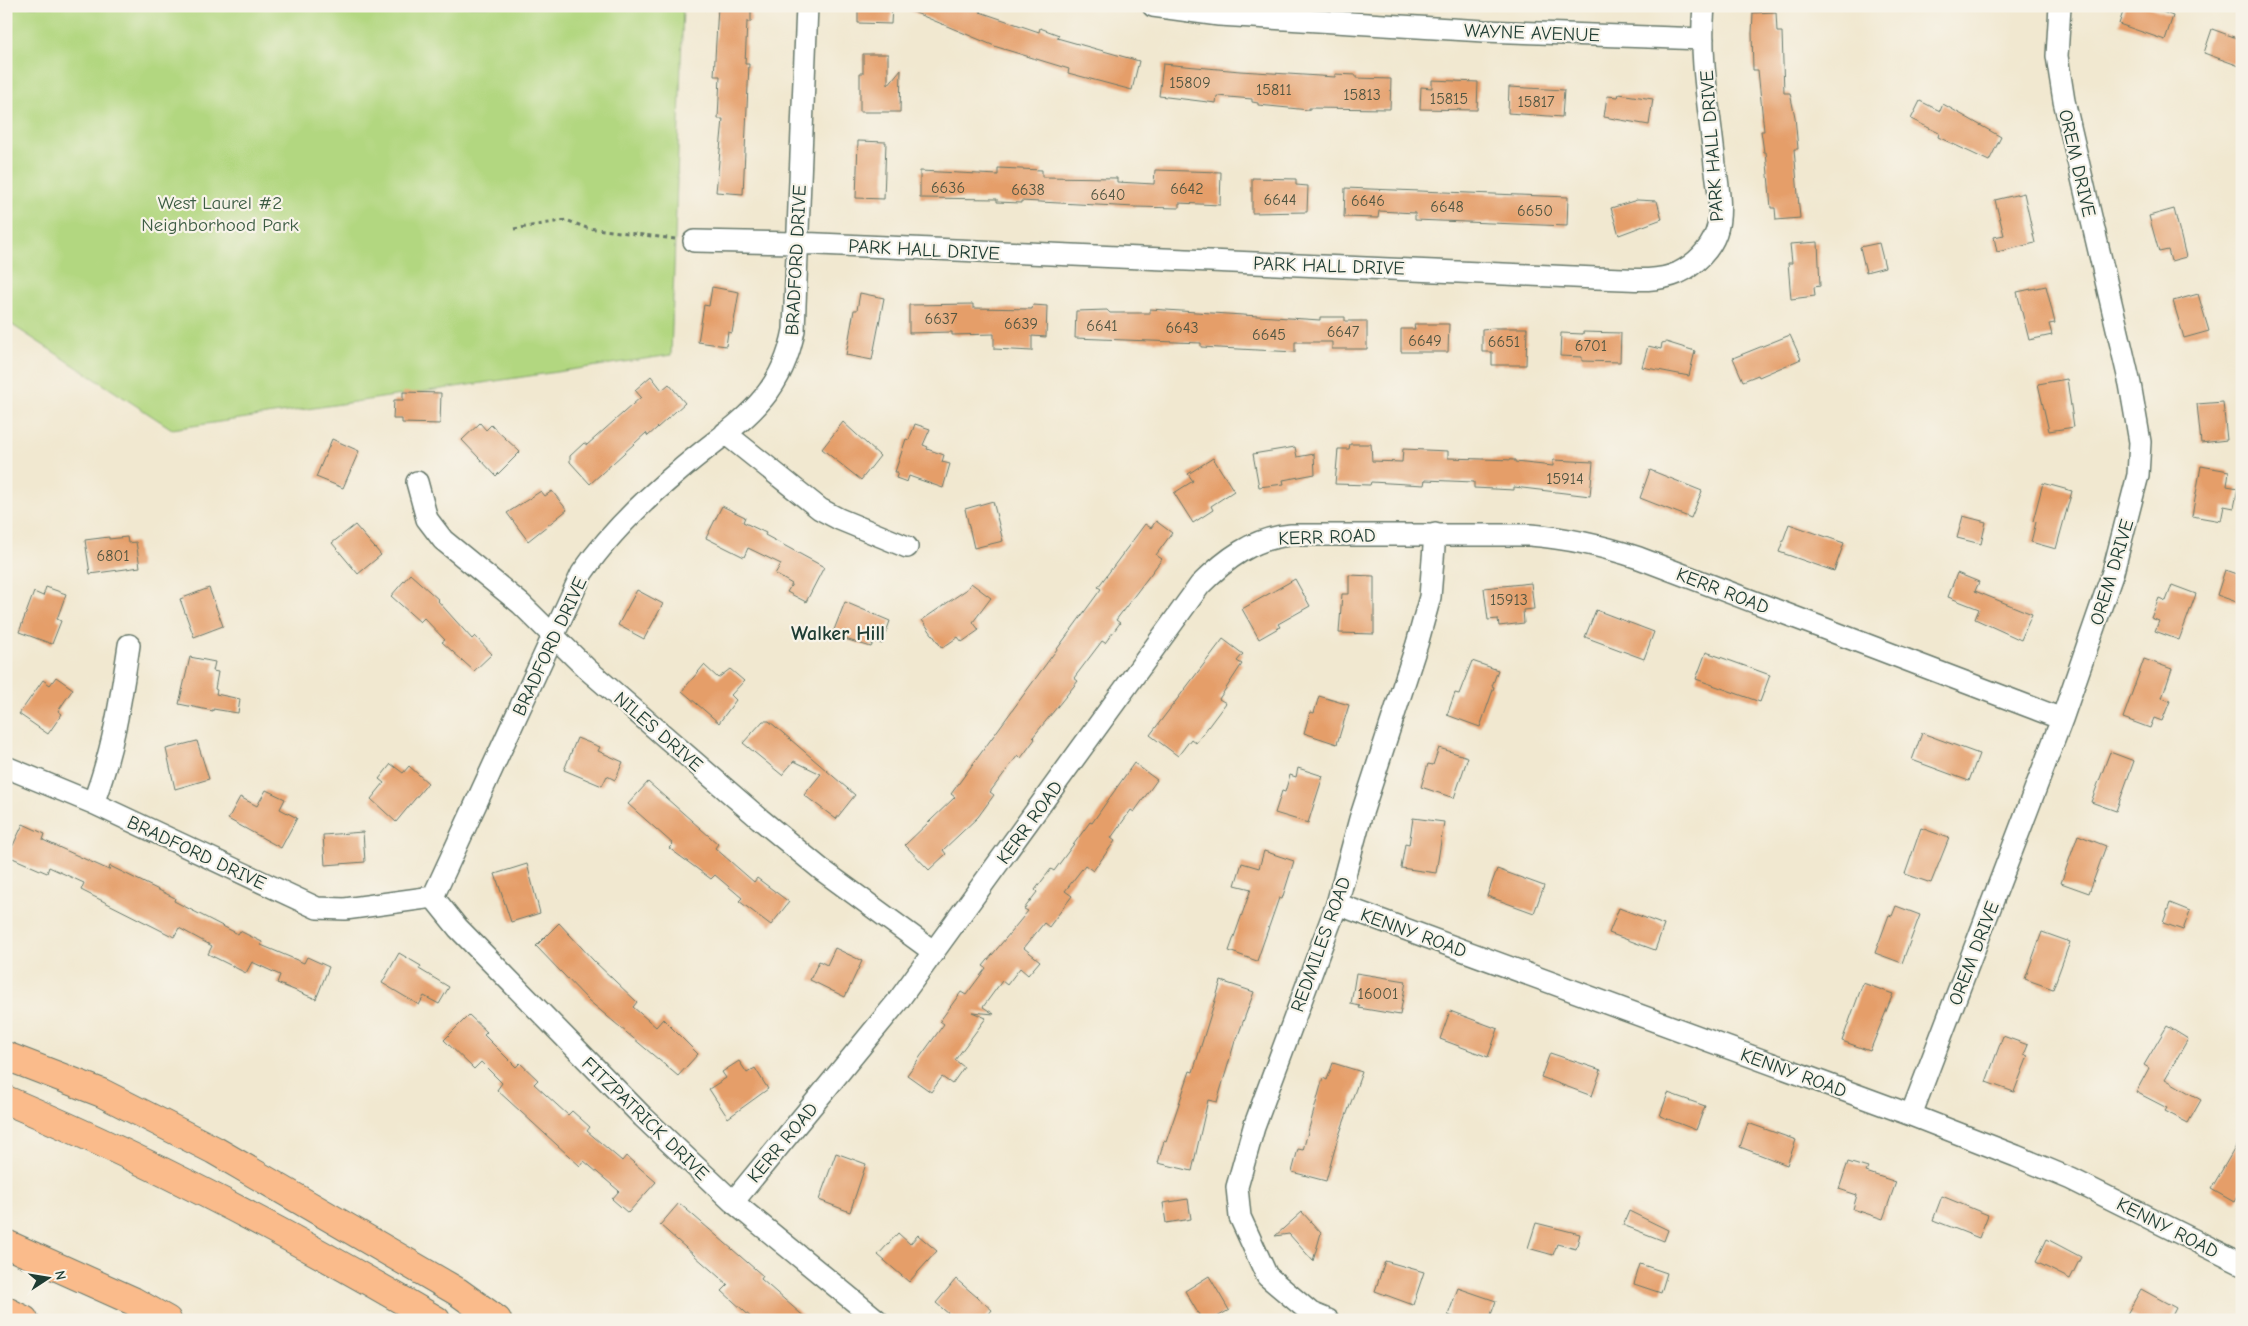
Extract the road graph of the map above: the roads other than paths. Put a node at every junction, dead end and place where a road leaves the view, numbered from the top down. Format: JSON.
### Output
{"nodes":[{"id":1,"x":807,"y":6,"type":"edge"},
{"id":2,"x":1153,"y":6,"type":"edge"},
{"id":3,"x":1704,"y":6,"type":"edge"},
{"id":4,"x":2060,"y":6,"type":"edge"},
{"id":5,"x":1703,"y":39,"type":"junction"},
{"id":6,"x":694,"y":241,"type":"road end"},
{"id":7,"x":796,"y":243,"type":"junction"},
{"id":8,"x":725,"y":433,"type":"junction"},
{"id":9,"x":417,"y":482,"type":"dead end"},
{"id":10,"x":1435,"y":534,"type":"junction"},
{"id":11,"x":907,"y":547,"type":"dead end"},
{"id":12,"x":553,"y":637,"type":"junction"},
{"id":13,"x":129,"y":645,"type":"dead end"},
{"id":14,"x":2062,"y":719,"type":"junction"},
{"id":15,"x":6,"y":767,"type":"edge"},
{"id":16,"x":93,"y":803,"type":"junction"},
{"id":17,"x":433,"y":897,"type":"junction"},
{"id":18,"x":1337,"y":904,"type":"junction"},
{"id":19,"x":934,"y":952,"type":"junction"},
{"id":20,"x":6,"y":1056,"type":"edge"},
{"id":21,"x":6,"y":1100,"type":"edge"},
{"id":22,"x":1911,"y":1115,"type":"junction"},
{"id":23,"x":733,"y":1202,"type":"junction"},
{"id":24,"x":6,"y":1244,"type":"edge"},
{"id":25,"x":2242,"y":1264,"type":"edge"},
{"id":26,"x":6,"y":1311,"type":"edge"},
{"id":27,"x":24,"y":1320,"type":"edge"},
{"id":28,"x":167,"y":1320,"type":"edge"},
{"id":29,"x":436,"y":1320,"type":"edge"},
{"id":30,"x":496,"y":1320,"type":"edge"},
{"id":31,"x":877,"y":1320,"type":"edge"},
{"id":32,"x":1328,"y":1320,"type":"edge"}],
"edges":[{"from":1,"to":7,"type":"street","name":"BRADFORD DRIVE"},
{"from":2,"to":5,"type":"street","name":"WAYNE AVENUE"},
{"from":3,"to":5,"type":"street","name":"PARK HALL DRIVE"},
{"from":4,"to":14,"type":"street","name":"OREM DRIVE"},
{"from":5,"to":7,"type":"street","name":"PARK HALL DRIVE"},
{"from":6,"to":7,"type":"street","name":"PARK HALL DRIVE"},
{"from":7,"to":8,"type":"street","name":"BRADFORD DRIVE"},
{"from":8,"to":11,"type":"street"},
{"from":8,"to":12,"type":"street","name":"BRADFORD DRIVE"},
{"from":9,"to":12,"type":"street","name":"NILES DRIVE"},
{"from":10,"to":14,"type":"street","name":"KERR ROAD"},
{"from":10,"to":18,"type":"street","name":"REDMILES ROAD"},
{"from":10,"to":19,"type":"street","name":"KERR ROAD"},
{"from":12,"to":17,"type":"street","name":"BRADFORD DRIVE"},
{"from":12,"to":19,"type":"street","name":"NILES DRIVE"},
{"from":13,"to":16,"type":"street"},
{"from":14,"to":22,"type":"street","name":"OREM DRIVE"},
{"from":15,"to":16,"type":"street","name":"BRADFORD DRIVE"},
{"from":16,"to":17,"type":"street","name":"BRADFORD DRIVE"},
{"from":17,"to":23,"type":"street","name":"FITZPATRICK DRIVE"},
{"from":18,"to":22,"type":"street","name":"KENNY ROAD"},
{"from":18,"to":32,"type":"street","name":"REDMILES ROAD"},
{"from":19,"to":23,"type":"street","name":"KERR ROAD"},
{"from":20,"to":30,"type":"highway"},
{"from":21,"to":29,"type":"highway"},
{"from":22,"to":25,"type":"street","name":"KENNY ROAD"},
{"from":23,"to":31,"type":"street","name":"FITZPATRICK DRIVE"},
{"from":24,"to":28,"type":"highway"},
{"from":26,"to":27,"type":"highway"}]}
